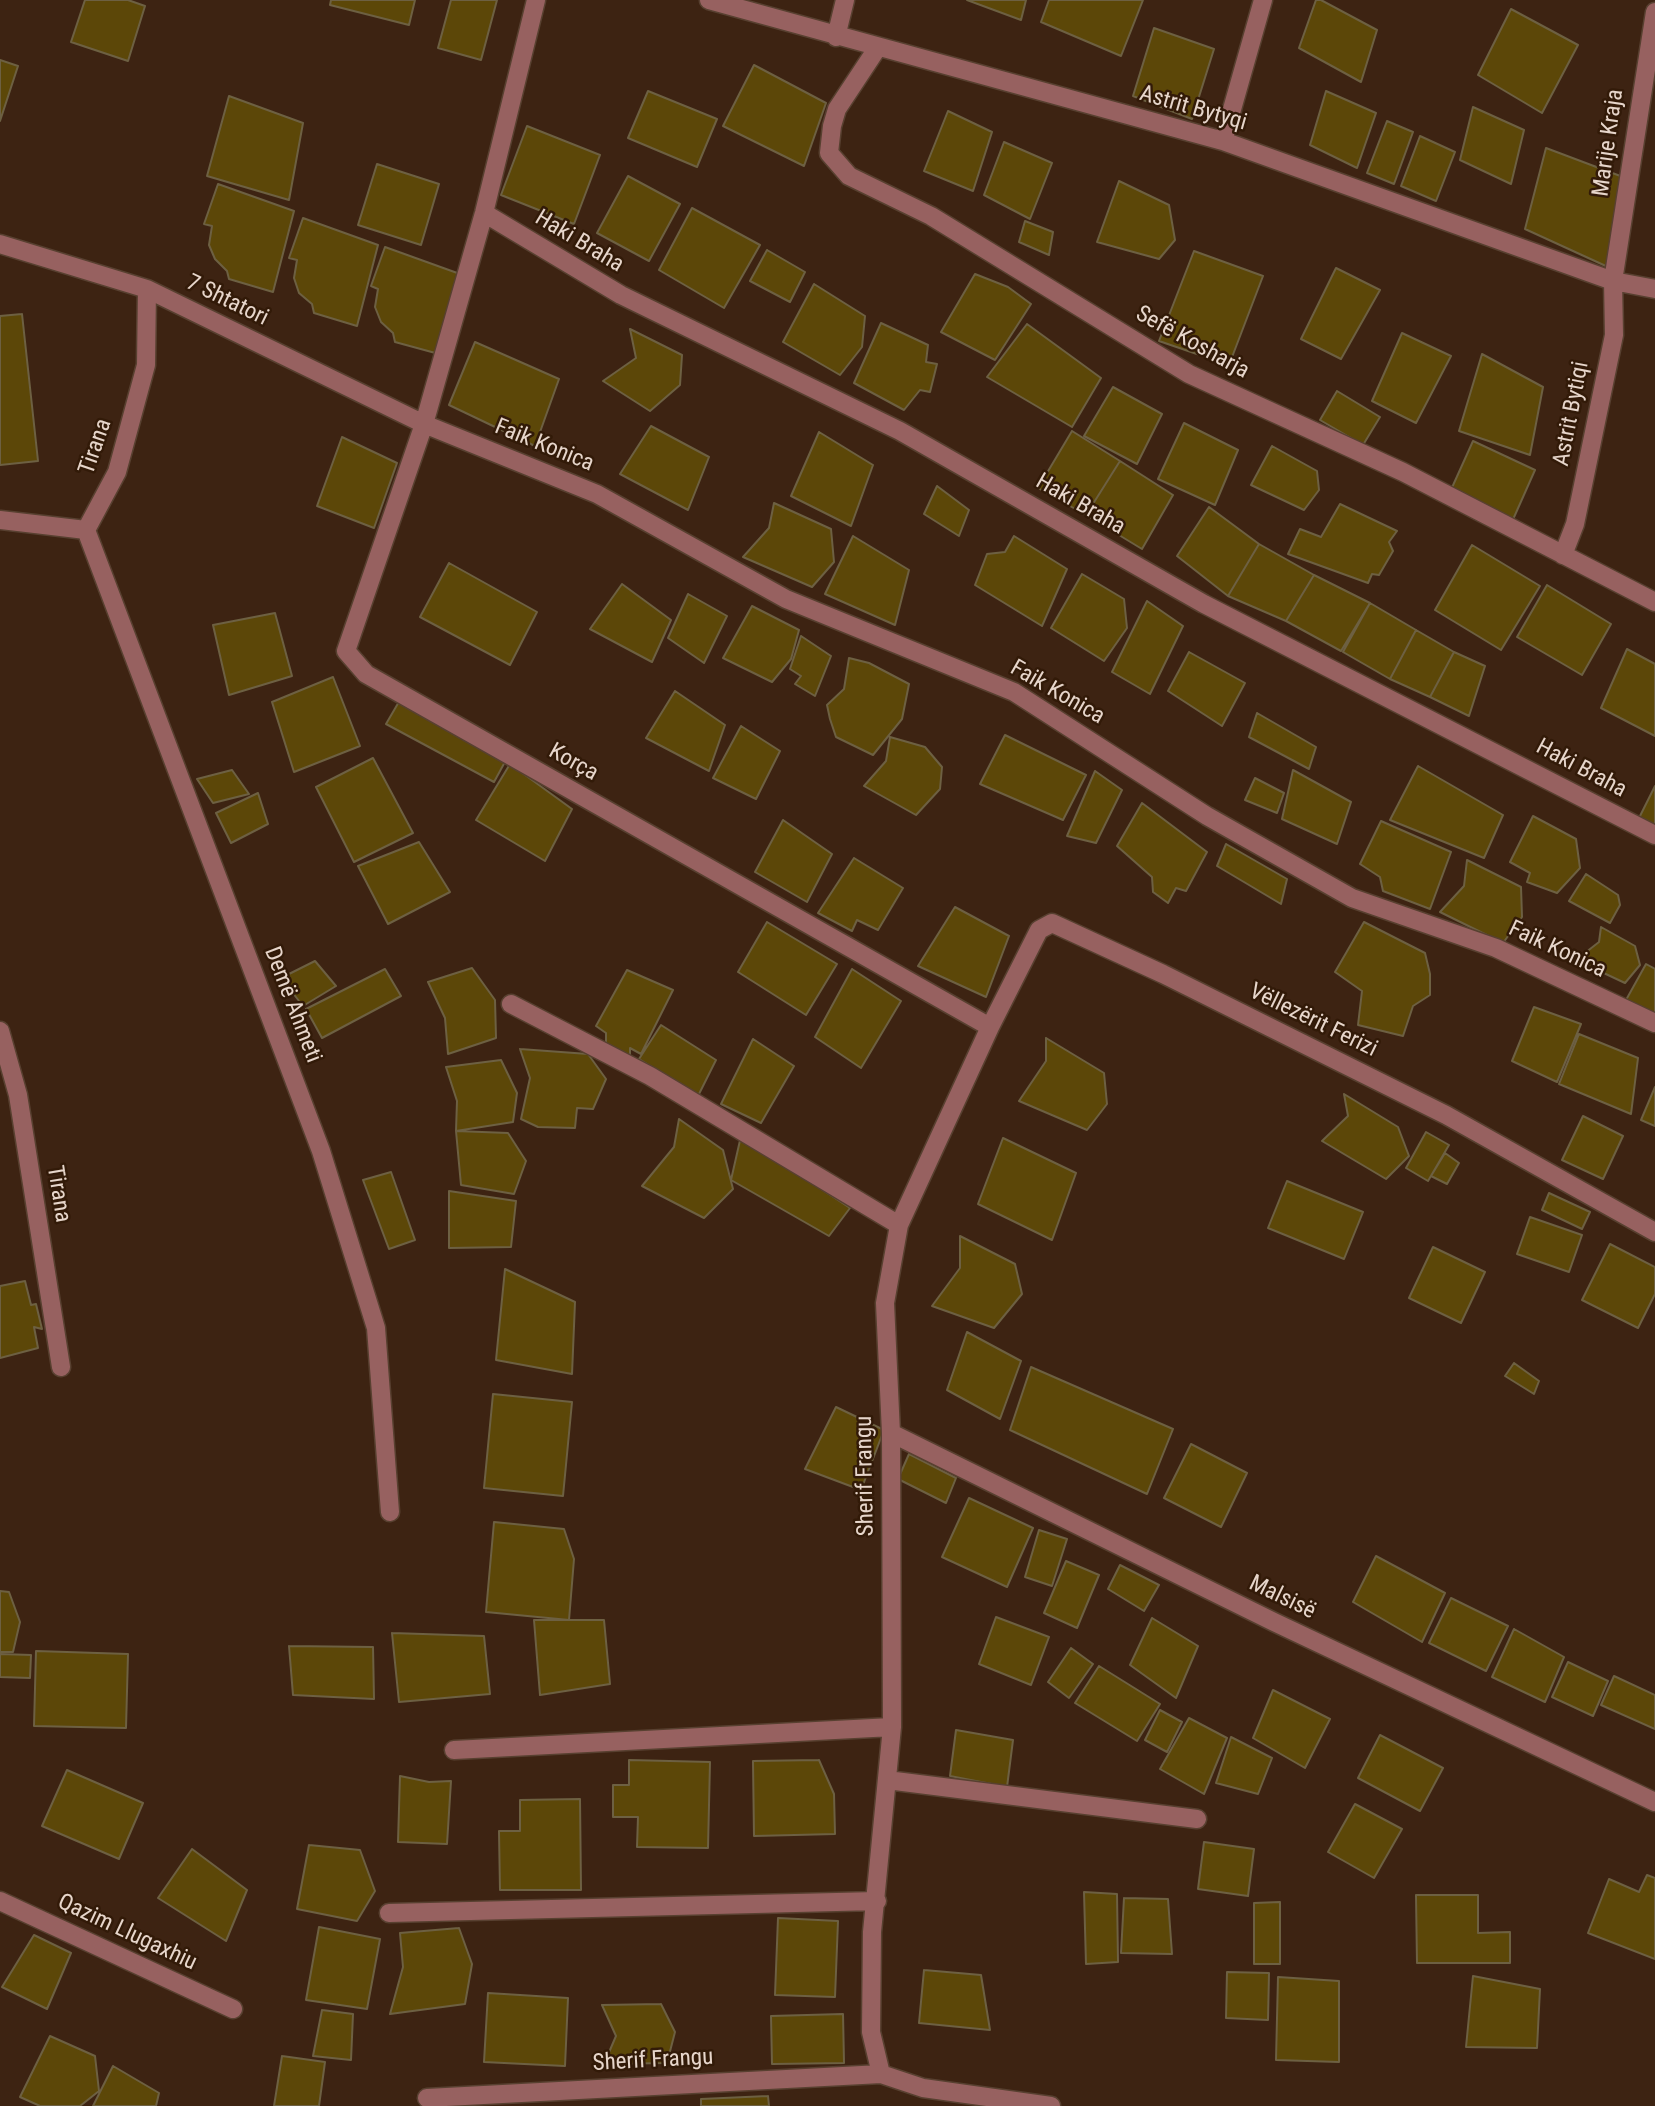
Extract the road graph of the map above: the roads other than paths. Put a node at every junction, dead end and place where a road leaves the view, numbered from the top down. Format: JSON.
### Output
{"nodes":[{"id":1,"x":536,"y":0,"type":"edge"},
{"id":2,"x":709,"y":0,"type":"edge"},
{"id":3,"x":845,"y":0,"type":"edge"},
{"id":4,"x":1263,"y":0,"type":"edge"},
{"id":5,"x":1655,"y":12,"type":"edge"},
{"id":6,"x":836,"y":37,"type":"junction"},
{"id":7,"x":878,"y":47,"type":"junction"},
{"id":8,"x":1223,"y":141,"type":"junction"},
{"id":9,"x":484,"y":213,"type":"junction"},
{"id":10,"x":0,"y":244,"type":"edge"},
{"id":11,"x":1614,"y":281,"type":"junction"},
{"id":12,"x":146,"y":289,"type":"junction"},
{"id":13,"x":1655,"y":289,"type":"edge"},
{"id":14,"x":424,"y":424,"type":"junction"},
{"id":15,"x":0,"y":520,"type":"edge"},
{"id":16,"x":86,"y":530,"type":"junction"},
{"id":17,"x":1563,"y":555,"type":"junction"},
{"id":18,"x":1655,"y":602,"type":"edge"},
{"id":19,"x":1655,"y":835,"type":"edge"},
{"id":20,"x":510,"y":1004,"type":"dead end"},
{"id":21,"x":1655,"y":1023,"type":"edge"},
{"id":22,"x":990,"y":1027,"type":"junction"},
{"id":23,"x":0,"y":1031,"type":"edge"},
{"id":24,"x":899,"y":1225,"type":"junction"},
{"id":25,"x":1655,"y":1232,"type":"edge"},
{"id":26,"x":61,"y":1367,"type":"dead end"},
{"id":27,"x":891,"y":1433,"type":"junction"},
{"id":28,"x":390,"y":1512,"type":"dead end"},
{"id":29,"x":892,"y":1727,"type":"junction"},
{"id":30,"x":454,"y":1750,"type":"dead end"},
{"id":31,"x":887,"y":1780,"type":"junction"},
{"id":32,"x":1655,"y":1802,"type":"edge"},
{"id":33,"x":1197,"y":1819,"type":"dead end"},
{"id":34,"x":877,"y":1900,"type":"junction"},
{"id":35,"x":0,"y":1901,"type":"edge"},
{"id":36,"x":389,"y":1913,"type":"dead end"},
{"id":37,"x":233,"y":2009,"type":"dead end"},
{"id":38,"x":881,"y":2074,"type":"junction"},
{"id":39,"x":427,"y":2098,"type":"dead end"},
{"id":40,"x":1051,"y":2106,"type":"edge"}],
"edges":[{"from":1,"to":9,"type":"street"},
{"from":2,"to":6,"type":"street","name":"Astrit Bytyqi"},
{"from":3,"to":6,"type":"street"},
{"from":4,"to":8,"type":"street"},
{"from":5,"to":11,"type":"street","name":"Marije Kraja"},
{"from":6,"to":7,"type":"street","name":"Astrit Bytyqi"},
{"from":7,"to":8,"type":"street","name":"Astrit Bytyqi"},
{"from":7,"to":17,"type":"street","name":"Sefë Kosharja"},
{"from":8,"to":11,"type":"street","name":"Astrit Bytyqi"},
{"from":9,"to":14,"type":"street"},
{"from":9,"to":19,"type":"street","name":"Haki Braha"},
{"from":10,"to":12,"type":"street","name":"7 Shtatori"},
{"from":11,"to":13,"type":"street","name":"Astrit Bytyqi"},
{"from":11,"to":17,"type":"street","name":"Astrit Bytiqi"},
{"from":12,"to":14,"type":"street","name":"7 Shtatori"},
{"from":12,"to":16,"type":"street","name":"Tirana"},
{"from":14,"to":21,"type":"street","name":"Faik Konica"},
{"from":14,"to":22,"type":"street","name":"Korça"},
{"from":15,"to":16,"type":"street"},
{"from":16,"to":28,"type":"street","name":"Demë Ahmeti"},
{"from":17,"to":18,"type":"street","name":"Sefë Kosharja"},
{"from":20,"to":24,"type":"street"},
{"from":22,"to":24,"type":"street","name":"Sherif Frangu"},
{"from":22,"to":25,"type":"street","name":"Vëllezërit Ferizi"},
{"from":23,"to":26,"type":"street","name":"Tirana"},
{"from":24,"to":27,"type":"street","name":"Sherif Frangu"},
{"from":27,"to":29,"type":"street","name":"Sherif Frangu"},
{"from":27,"to":32,"type":"street","name":"Malsisë"},
{"from":29,"to":30,"type":"street"},
{"from":29,"to":31,"type":"street","name":"Sherif Frangu"},
{"from":31,"to":33,"type":"street"},
{"from":31,"to":34,"type":"street","name":"Sherif Frangu"},
{"from":34,"to":36,"type":"street"},
{"from":34,"to":38,"type":"street","name":"Sherif Frangu"},
{"from":35,"to":37,"type":"street","name":"Qazim Llugaxhiu"},
{"from":38,"to":39,"type":"street","name":"Sherif Frangu"},
{"from":38,"to":40,"type":"street","name":"Sherif Frangu"}]}
